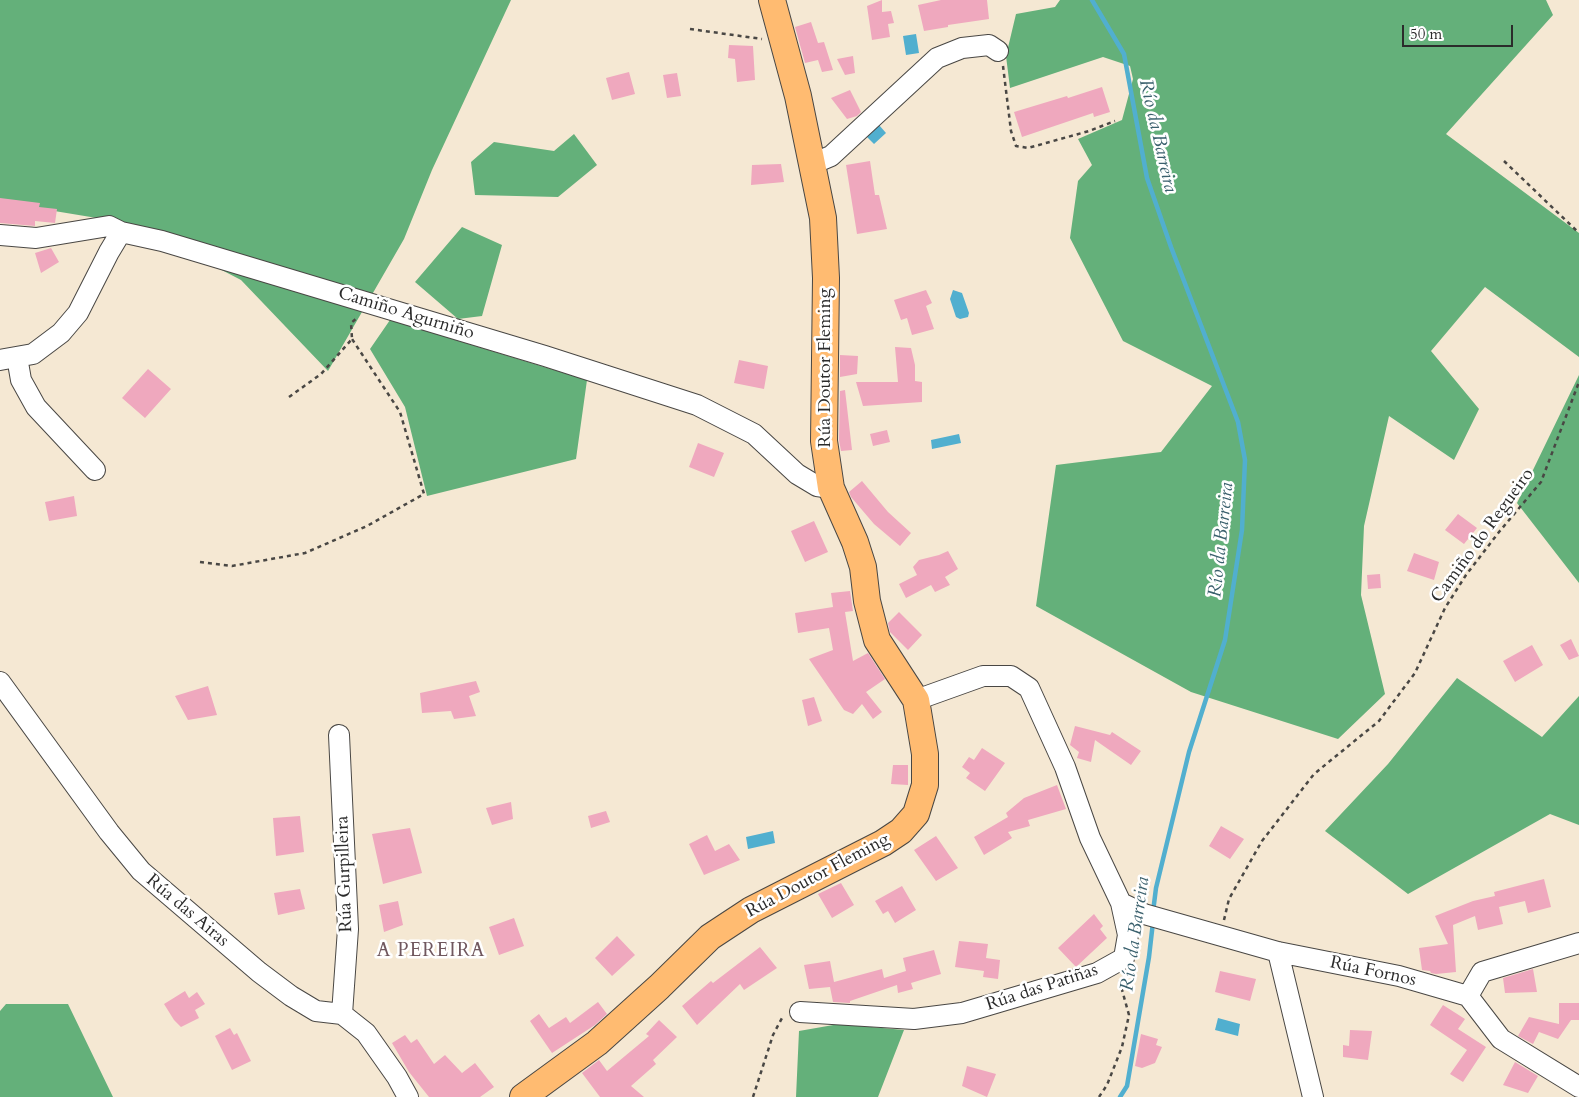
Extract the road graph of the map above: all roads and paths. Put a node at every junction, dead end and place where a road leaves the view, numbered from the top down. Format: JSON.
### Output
{"nodes":[{"id":1,"x":772,"y":0,"type":"edge"},
{"id":2,"x":690,"y":29,"type":"dead end"},
{"id":3,"x":783,"y":41,"type":"junction"},
{"id":4,"x":998,"y":51,"type":"joint"},
{"id":5,"x":1115,"y":121,"type":"dead end"},
{"id":6,"x":1504,"y":161,"type":"dead end"},
{"id":7,"x":812,"y":164,"type":"junction"},
{"id":8,"x":121,"y":232,"type":"junction"},
{"id":9,"x":1579,"y":233,"type":"edge"},
{"id":10,"x":0,"y":235,"type":"edge"},
{"id":11,"x":375,"y":304,"type":"junction"},
{"id":12,"x":352,"y":339,"type":"junction"},
{"id":13,"x":8,"y":359,"type":"edge"},
{"id":14,"x":1579,"y":382,"type":"edge"},
{"id":15,"x":289,"y":397,"type":"dead end"},
{"id":16,"x":95,"y":470,"type":"dead end"},
{"id":17,"x":831,"y":488,"type":"junction"},
{"id":18,"x":200,"y":562,"type":"dead end"},
{"id":19,"x":0,"y":682,"type":"edge"},
{"id":20,"x":916,"y":700,"type":"junction"},
{"id":21,"x":339,"y":735,"type":"dead end"},
{"id":22,"x":1121,"y":903,"type":"junction"},
{"id":23,"x":1220,"y":935,"type":"junction"},
{"id":24,"x":1579,"y":943,"type":"edge"},
{"id":25,"x":1278,"y":952,"type":"junction"},
{"id":26,"x":1114,"y":963,"type":"junction"},
{"id":27,"x":1468,"y":996,"type":"junction"},
{"id":28,"x":800,"y":1012,"type":"joint"},
{"id":29,"x":342,"y":1014,"type":"junction"},
{"id":30,"x":1579,"y":1087,"type":"edge"},
{"id":31,"x":408,"y":1097,"type":"edge"},
{"id":32,"x":523,"y":1097,"type":"edge"},
{"id":33,"x":753,"y":1097,"type":"edge"},
{"id":34,"x":1099,"y":1097,"type":"edge"},
{"id":35,"x":1313,"y":1097,"type":"edge"}],
"edges":[{"from":1,"to":3,"type":"main road","name":"Rúa Doutor Fleming"},
{"from":2,"to":3,"type":"path"},
{"from":3,"to":7,"type":"main road","name":"Rúa Doutor Fleming"},
{"from":4,"to":5,"type":"path"},
{"from":4,"to":7,"type":"street"},
{"from":6,"to":9,"type":"path"},
{"from":7,"to":17,"type":"main road","name":"Rúa Doutor Fleming"},
{"from":8,"to":10,"type":"street","name":"Camiño Agurniño"},
{"from":8,"to":11,"type":"street","name":"Camiño Agurniño"},
{"from":8,"to":13,"type":"street"},
{"from":11,"to":12,"type":"path"},
{"from":11,"to":17,"type":"street","name":"Camiño Agurniño"},
{"from":12,"to":15,"type":"path"},
{"from":12,"to":18,"type":"path"},
{"from":13,"to":16,"type":"street"},
{"from":14,"to":23,"type":"path","name":"Camiño do Regueiro"},
{"from":17,"to":20,"type":"main road","name":"Rúa Doutor Fleming"},
{"from":19,"to":29,"type":"street","name":"Rúa das Airas"},
{"from":20,"to":22,"type":"street","name":"Rúa das Patiñas"},
{"from":20,"to":32,"type":"main road","name":"Rúa Doutor Fleming"},
{"from":21,"to":29,"type":"street","name":"Rúa Gurpilleira"},
{"from":22,"to":23,"type":"street","name":"Rúa Fornos"},
{"from":22,"to":26,"type":"street","name":"Rúa das Patiñas"},
{"from":23,"to":25,"type":"street","name":"Rúa Fornos"},
{"from":24,"to":27,"type":"street"},
{"from":25,"to":27,"type":"street","name":"Rúa Fornos"},
{"from":25,"to":35,"type":"street"},
{"from":26,"to":28,"type":"street","name":"Rúa das Patiñas"},
{"from":26,"to":34,"type":"path"},
{"from":27,"to":30,"type":"street"},
{"from":28,"to":33,"type":"path"},
{"from":29,"to":31,"type":"street"}]}
